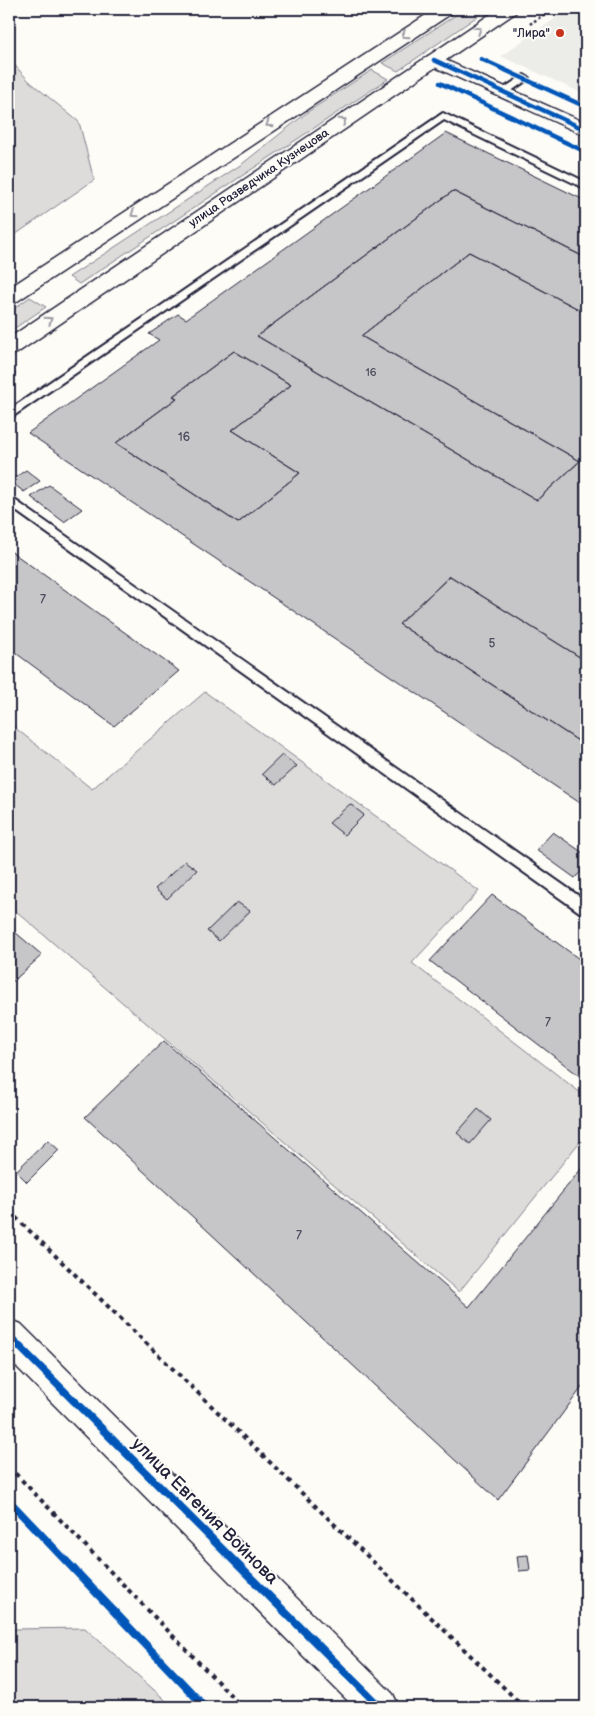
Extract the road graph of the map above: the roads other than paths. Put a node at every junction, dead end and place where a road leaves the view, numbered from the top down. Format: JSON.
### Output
{"nodes":[{"id":1,"x":446,"y":9,"type":"edge"},
{"id":2,"x":509,"y":9,"type":"edge"},
{"id":3,"x":434,"y":60,"type":"junction"},
{"id":4,"x":524,"y":78,"type":"dead end"},
{"id":5,"x":504,"y":92,"type":"junction"},
{"id":6,"x":586,"y":130,"type":"edge"},
{"id":7,"x":586,"y":186,"type":"edge"},
{"id":8,"x":62,"y":262,"type":"junction"},
{"id":9,"x":102,"y":285,"type":"junction"},
{"id":10,"x":9,"y":297,"type":"edge"},
{"id":11,"x":9,"y":348,"type":"edge"},
{"id":12,"x":9,"y":415,"type":"edge"},
{"id":13,"x":9,"y":500,"type":"edge"},
{"id":14,"x":586,"y":909,"type":"edge"},
{"id":15,"x":9,"y":1336,"type":"edge"},
{"id":16,"x":380,"y":1707,"type":"edge"}],
"edges":[{"from":1,"to":8,"type":"main road","one_way":true},
{"from":3,"to":2,"type":"main road","name":"улица Разведчика Кузнецова","one_way":true},
{"from":3,"to":5,"type":"main road"},
{"from":9,"to":3,"type":"main road","name":"улица Разведчика Кузнецова","one_way":true},
{"from":4,"to":5,"type":"lane"},
{"from":5,"to":6,"type":"main road"},
{"from":7,"to":12,"type":"lane"},
{"from":8,"to":9,"type":"main road"},
{"from":8,"to":10,"type":"main road"},
{"from":11,"to":9,"type":"main road","name":"улица Разведчика Кузнецова","one_way":true},
{"from":13,"to":14,"type":"lane"},
{"from":15,"to":16,"type":"main road","name":"улица Евгения Войнова"}]}
